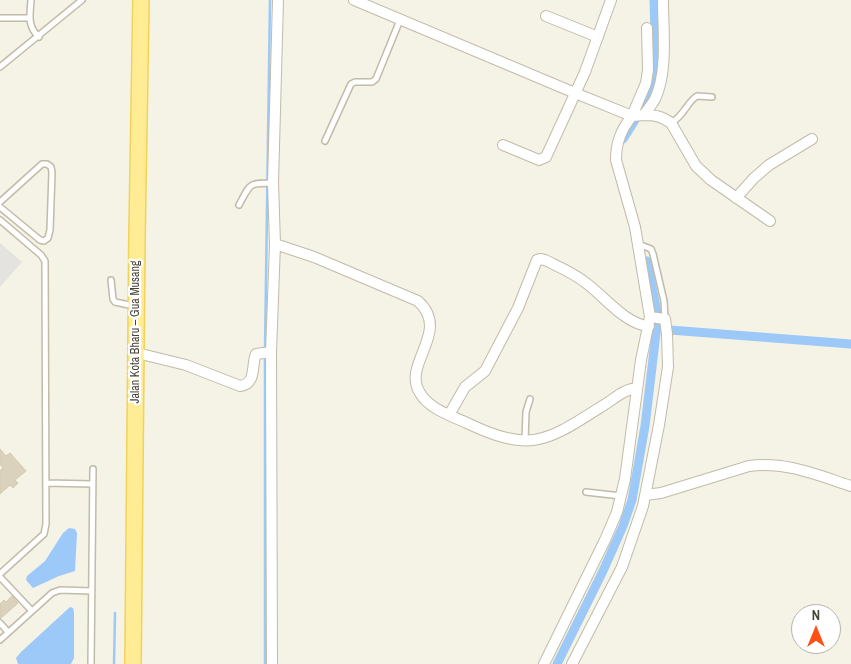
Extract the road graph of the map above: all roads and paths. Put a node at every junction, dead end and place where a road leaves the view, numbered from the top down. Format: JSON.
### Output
{"nodes":[{"id":1,"x":31,"y":0,"type":"edge"},
{"id":2,"x":82,"y":0,"type":"edge"},
{"id":3,"x":141,"y":0,"type":"edge"},
{"id":4,"x":278,"y":0,"type":"edge"},
{"id":5,"x":354,"y":0,"type":"edge"},
{"id":6,"x":612,"y":0,"type":"edge"},
{"id":7,"x":663,"y":0,"type":"edge"},
{"id":8,"x":546,"y":16,"type":"dead end"},
{"id":9,"x":0,"y":18,"type":"edge"},
{"id":10,"x":30,"y":18,"type":"junction"},
{"id":11,"x":400,"y":19,"type":"junction"},
{"id":12,"x":647,"y":28,"type":"dead end"},
{"id":13,"x":39,"y":37,"type":"junction"},
{"id":14,"x":598,"y":37,"type":"junction"},
{"id":15,"x":0,"y":68,"type":"edge"},
{"id":16,"x":575,"y":94,"type":"junction"},
{"id":17,"x":712,"y":97,"type":"dead end"},
{"id":18,"x":644,"y":115,"type":"junction"},
{"id":19,"x":632,"y":116,"type":"junction"},
{"id":20,"x":671,"y":123,"type":"junction"},
{"id":21,"x":812,"y":139,"type":"dead end"},
{"id":22,"x":325,"y":141,"type":"dead end"},
{"id":23,"x":503,"y":145,"type":"dead end"},
{"id":24,"x":269,"y":183,"type":"junction"},
{"id":25,"x":736,"y":198,"type":"junction"},
{"id":26,"x":0,"y":202,"type":"edge"},
{"id":27,"x":239,"y":205,"type":"dead end"},
{"id":28,"x":0,"y":207,"type":"edge"},
{"id":29,"x":0,"y":220,"type":"edge"},
{"id":30,"x":770,"y":220,"type":"dead end"},
{"id":31,"x":275,"y":244,"type":"junction"},
{"id":32,"x":638,"y":244,"type":"junction"},
{"id":33,"x":111,"y":280,"type":"dead end"},
{"id":34,"x":137,"y":306,"type":"junction"},
{"id":35,"x":665,"y":318,"type":"junction"},
{"id":36,"x":650,"y":322,"type":"junction"},
{"id":37,"x":266,"y":352,"type":"junction"},
{"id":38,"x":137,"y":353,"type":"junction"},
{"id":39,"x":637,"y":388,"type":"junction"},
{"id":40,"x":530,"y":399,"type":"dead end"},
{"id":41,"x":449,"y":415,"type":"junction"},
{"id":42,"x":525,"y":441,"type":"junction"},
{"id":43,"x":93,"y":469,"type":"dead end"},
{"id":44,"x":46,"y":483,"type":"junction"},
{"id":45,"x":92,"y":484,"type":"junction"},
{"id":46,"x":851,"y":486,"type":"edge"},
{"id":47,"x":586,"y":492,"type":"dead end"},
{"id":48,"x":621,"y":496,"type":"junction"},
{"id":49,"x":645,"y":496,"type":"junction"},
{"id":50,"x":0,"y":576,"type":"edge"},
{"id":51,"x":92,"y":591,"type":"junction"},
{"id":52,"x":32,"y":611,"type":"junction"},
{"id":53,"x":0,"y":623,"type":"edge"},
{"id":54,"x":8,"y":632,"type":"junction"},
{"id":55,"x":0,"y":640,"type":"edge"},
{"id":56,"x":91,"y":664,"type":"edge"},
{"id":57,"x":133,"y":664,"type":"edge"},
{"id":58,"x":272,"y":664,"type":"edge"},
{"id":59,"x":544,"y":664,"type":"edge"},
{"id":60,"x":572,"y":664,"type":"edge"}],
"edges":[{"from":1,"to":10,"type":"lane"},
{"from":2,"to":13,"type":"lane"},
{"from":3,"to":34,"type":"main road","name":"Jalan Kota Bharu – Gua Musang"},
{"from":4,"to":24,"type":"street"},
{"from":5,"to":11,"type":"street"},
{"from":6,"to":14,"type":"street"},
{"from":7,"to":18,"type":"street"},
{"from":8,"to":14,"type":"street"},
{"from":9,"to":10,"type":"lane"},
{"from":10,"to":13,"type":"lane"},
{"from":11,"to":16,"type":"street"},
{"from":11,"to":22,"type":"lane"},
{"from":12,"to":19,"type":"street"},
{"from":13,"to":15,"type":"lane"},
{"from":14,"to":16,"type":"street"},
{"from":16,"to":19,"type":"street"},
{"from":16,"to":23,"type":"street"},
{"from":17,"to":20,"type":"lane"},
{"from":18,"to":19,"type":"street"},
{"from":18,"to":20,"type":"street"},
{"from":19,"to":32,"type":"street"},
{"from":20,"to":25,"type":"street"},
{"from":21,"to":25,"type":"street"},
{"from":24,"to":27,"type":"lane"},
{"from":24,"to":31,"type":"street"},
{"from":25,"to":30,"type":"street"},
{"from":26,"to":28,"type":"lane"},
{"from":29,"to":44,"type":"lane"},
{"from":31,"to":37,"type":"street"},
{"from":31,"to":41,"type":"street"},
{"from":32,"to":35,"type":"lane"},
{"from":32,"to":36,"type":"street"},
{"from":33,"to":34,"type":"lane"},
{"from":34,"to":38,"type":"main road","name":"Jalan Kota Bharu – Gua Musang"},
{"from":35,"to":36,"type":"street"},
{"from":35,"to":49,"type":"street"},
{"from":36,"to":39,"type":"street"},
{"from":36,"to":41,"type":"street"},
{"from":37,"to":38,"type":"street"},
{"from":37,"to":58,"type":"street"},
{"from":38,"to":57,"type":"main road","name":"Jalan Kota Bharu – Gua Musang"},
{"from":39,"to":42,"type":"street"},
{"from":39,"to":48,"type":"street"},
{"from":40,"to":42,"type":"lane"},
{"from":41,"to":42,"type":"street"},
{"from":43,"to":45,"type":"lane"},
{"from":44,"to":45,"type":"lane"},
{"from":44,"to":50,"type":"lane"},
{"from":45,"to":51,"type":"lane"},
{"from":46,"to":49,"type":"street"},
{"from":47,"to":48,"type":"lane"},
{"from":48,"to":59,"type":"street"},
{"from":49,"to":60,"type":"street"},
{"from":50,"to":52,"type":"lane"},
{"from":51,"to":52,"type":"lane"},
{"from":51,"to":56,"type":"lane"},
{"from":52,"to":54,"type":"lane"},
{"from":53,"to":54,"type":"lane"},
{"from":54,"to":55,"type":"lane"}]}
